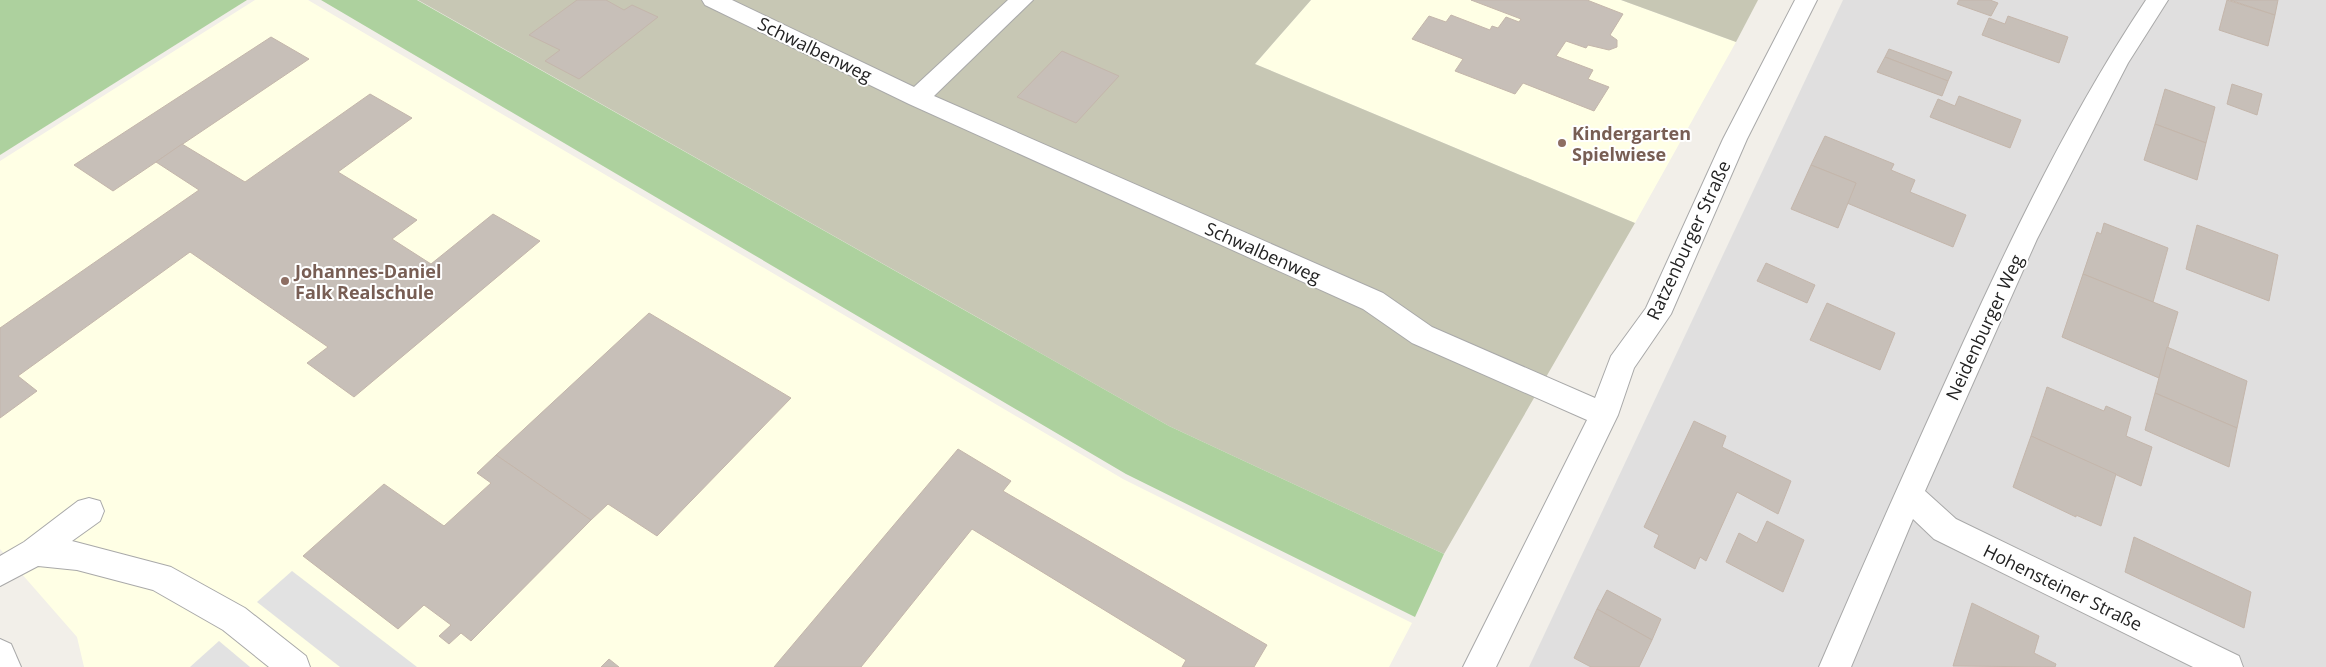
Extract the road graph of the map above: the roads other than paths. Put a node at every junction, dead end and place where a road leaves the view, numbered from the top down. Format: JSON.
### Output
{"nodes":[{"id":1,"x":713,"y":0,"type":"edge"},
{"id":2,"x":1022,"y":0,"type":"edge"},
{"id":3,"x":1806,"y":0,"type":"edge"},
{"id":4,"x":2157,"y":0,"type":"edge"},
{"id":5,"x":917,"y":98,"type":"junction"},
{"id":6,"x":1604,"y":416,"type":"junction"},
{"id":7,"x":1908,"y":495,"type":"junction"},
{"id":8,"x":89,"y":511,"type":"dead end"},
{"id":9,"x":35,"y":552,"type":"junction"},
{"id":10,"x":0,"y":572,"type":"edge"},
{"id":11,"x":0,"y":655,"type":"edge"},
{"id":12,"x":5,"y":667,"type":"edge"},
{"id":13,"x":294,"y":667,"type":"edge"},
{"id":14,"x":1479,"y":667,"type":"edge"},
{"id":15,"x":1835,"y":667,"type":"edge"},
{"id":16,"x":2227,"y":667,"type":"edge"}],
"edges":[{"from":1,"to":5,"type":"street","name":"Schwalbenweg"},
{"from":2,"to":5,"type":"street"},
{"from":3,"to":6,"type":"street","name":"Ratzenburger Straße"},
{"from":4,"to":7,"type":"street","name":"Neidenburger Weg"},
{"from":5,"to":6,"type":"street","name":"Schwalbenweg"},
{"from":6,"to":14,"type":"street","name":"Ratzenburger Straße"},
{"from":7,"to":15,"type":"street","name":"Neidenburger Weg"},
{"from":7,"to":16,"type":"street","name":"Hohensteiner Straße"},
{"from":8,"to":9,"type":"street"},
{"from":9,"to":10,"type":"street"},
{"from":9,"to":13,"type":"street"},
{"from":11,"to":12,"type":"street"}]}
